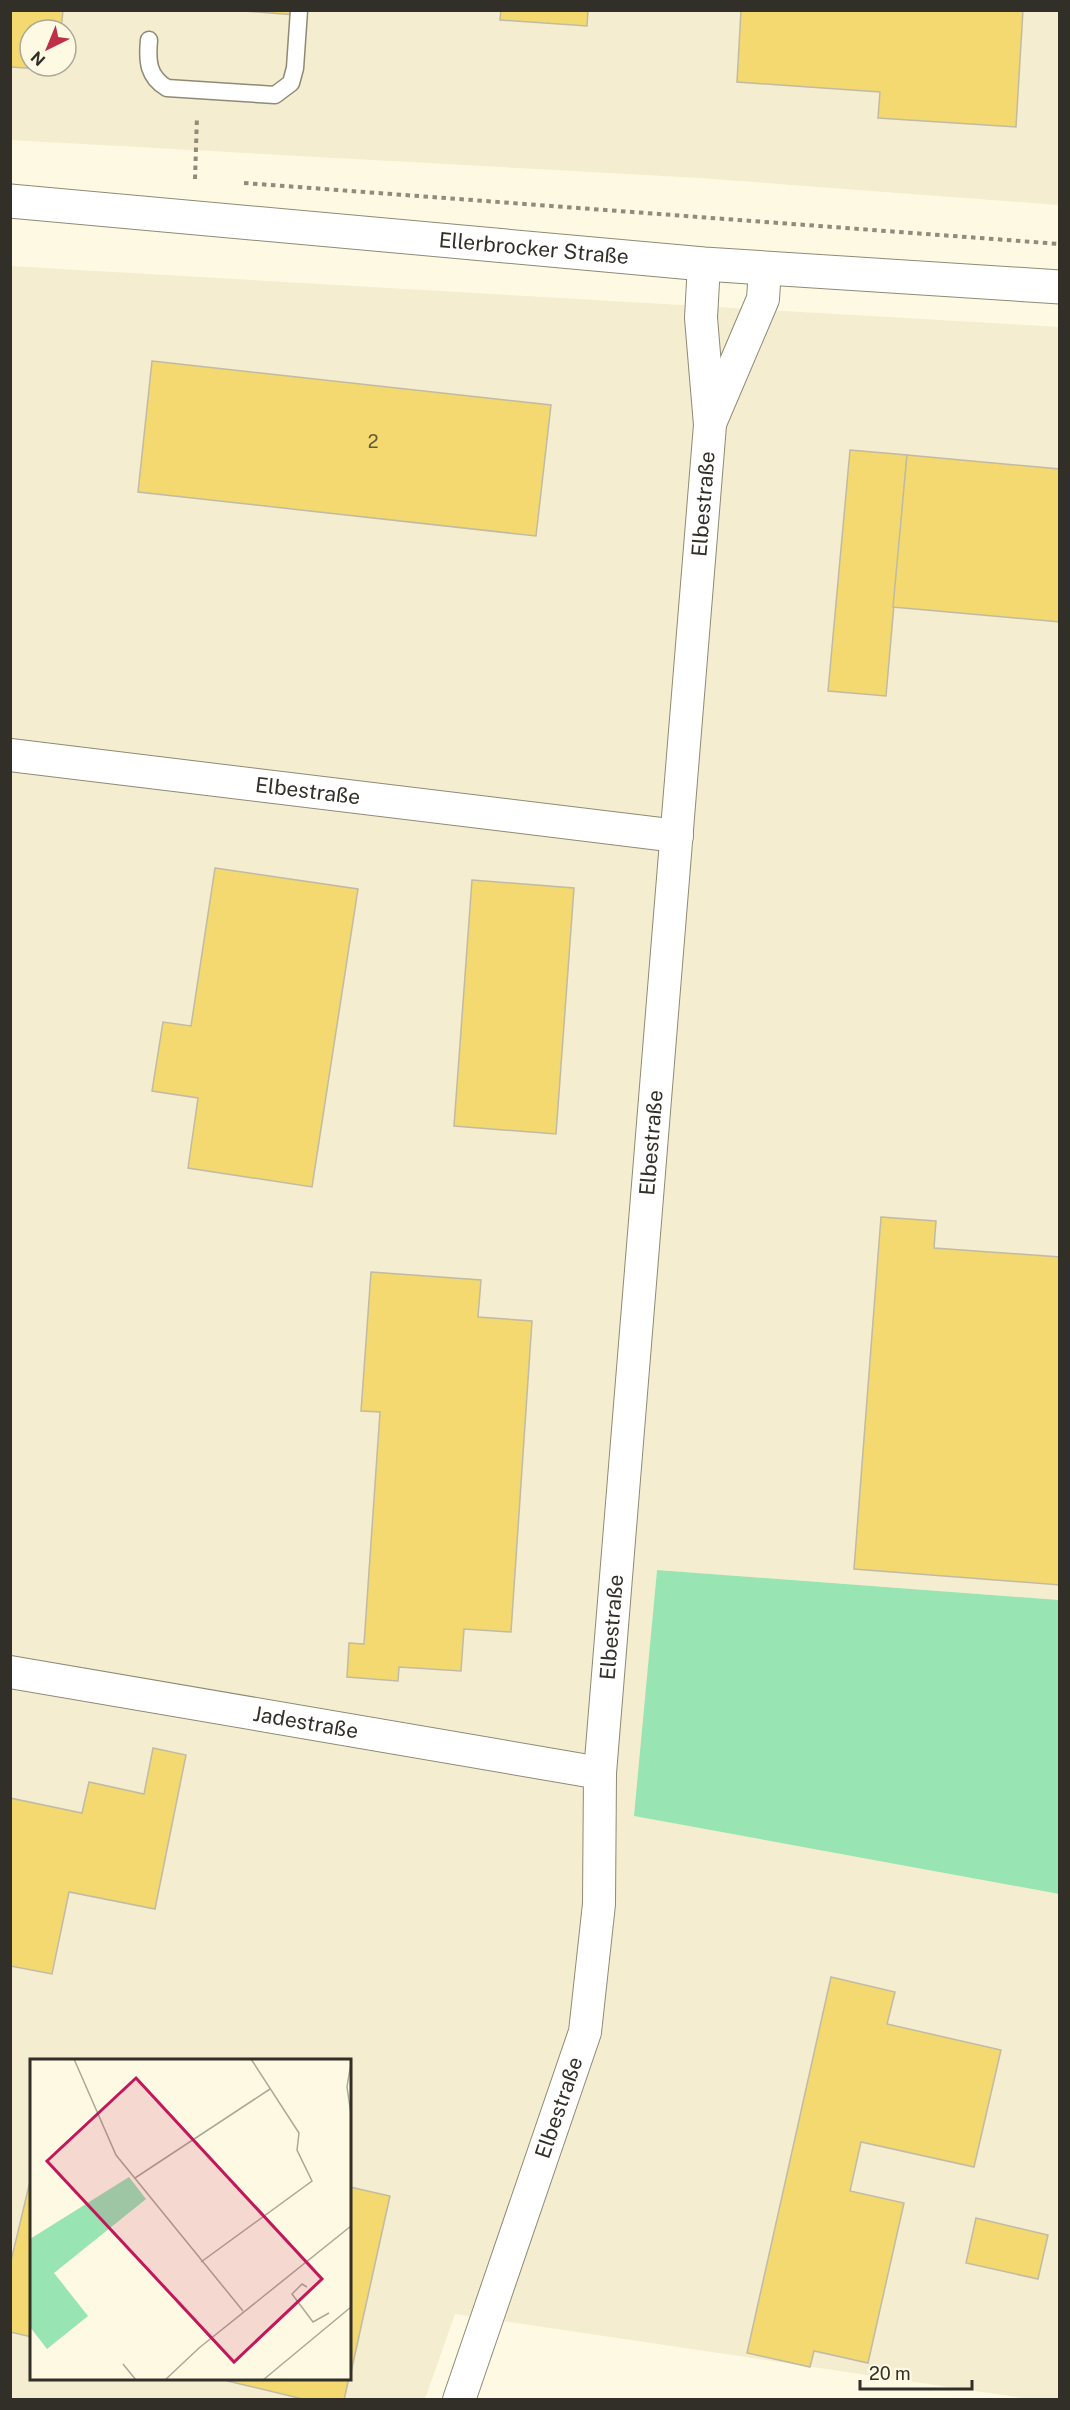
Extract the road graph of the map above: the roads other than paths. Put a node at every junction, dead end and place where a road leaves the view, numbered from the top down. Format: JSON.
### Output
{"nodes":[{"id":1,"x":299,"y":10,"type":"edge"},
{"id":2,"x":149,"y":40,"type":"dead end"},
{"id":3,"x":10,"y":201,"type":"edge"},
{"id":4,"x":704,"y":264,"type":"junction"},
{"id":5,"x":765,"y":268,"type":"junction"},
{"id":6,"x":1059,"y":287,"type":"edge"},
{"id":7,"x":710,"y":425,"type":"junction"},
{"id":8,"x":10,"y":755,"type":"edge"},
{"id":9,"x":677,"y":836,"type":"junction"},
{"id":10,"x":10,"y":1671,"type":"edge"},
{"id":11,"x":600,"y":1773,"type":"junction"},
{"id":12,"x":459,"y":2400,"type":"edge"}],
"edges":[{"from":1,"to":2,"type":"lane"},
{"from":3,"to":4,"type":"main road","name":"Ellerbrocker Straße"},
{"from":4,"to":5,"type":"main road","name":"Ellerbrocker Straße"},
{"from":4,"to":7,"type":"street","name":"Elbestraße"},
{"from":5,"to":6,"type":"main road","name":"Ellerbrocker Straße"},
{"from":5,"to":7,"type":"street","name":"Elbestraße"},
{"from":7,"to":9,"type":"street","name":"Elbestraße"},
{"from":8,"to":9,"type":"street","name":"Elbestraße"},
{"from":9,"to":11,"type":"street","name":"Elbestraße"},
{"from":10,"to":11,"type":"street","name":"Jadestraße"},
{"from":11,"to":12,"type":"street","name":"Elbestraße"}]}
